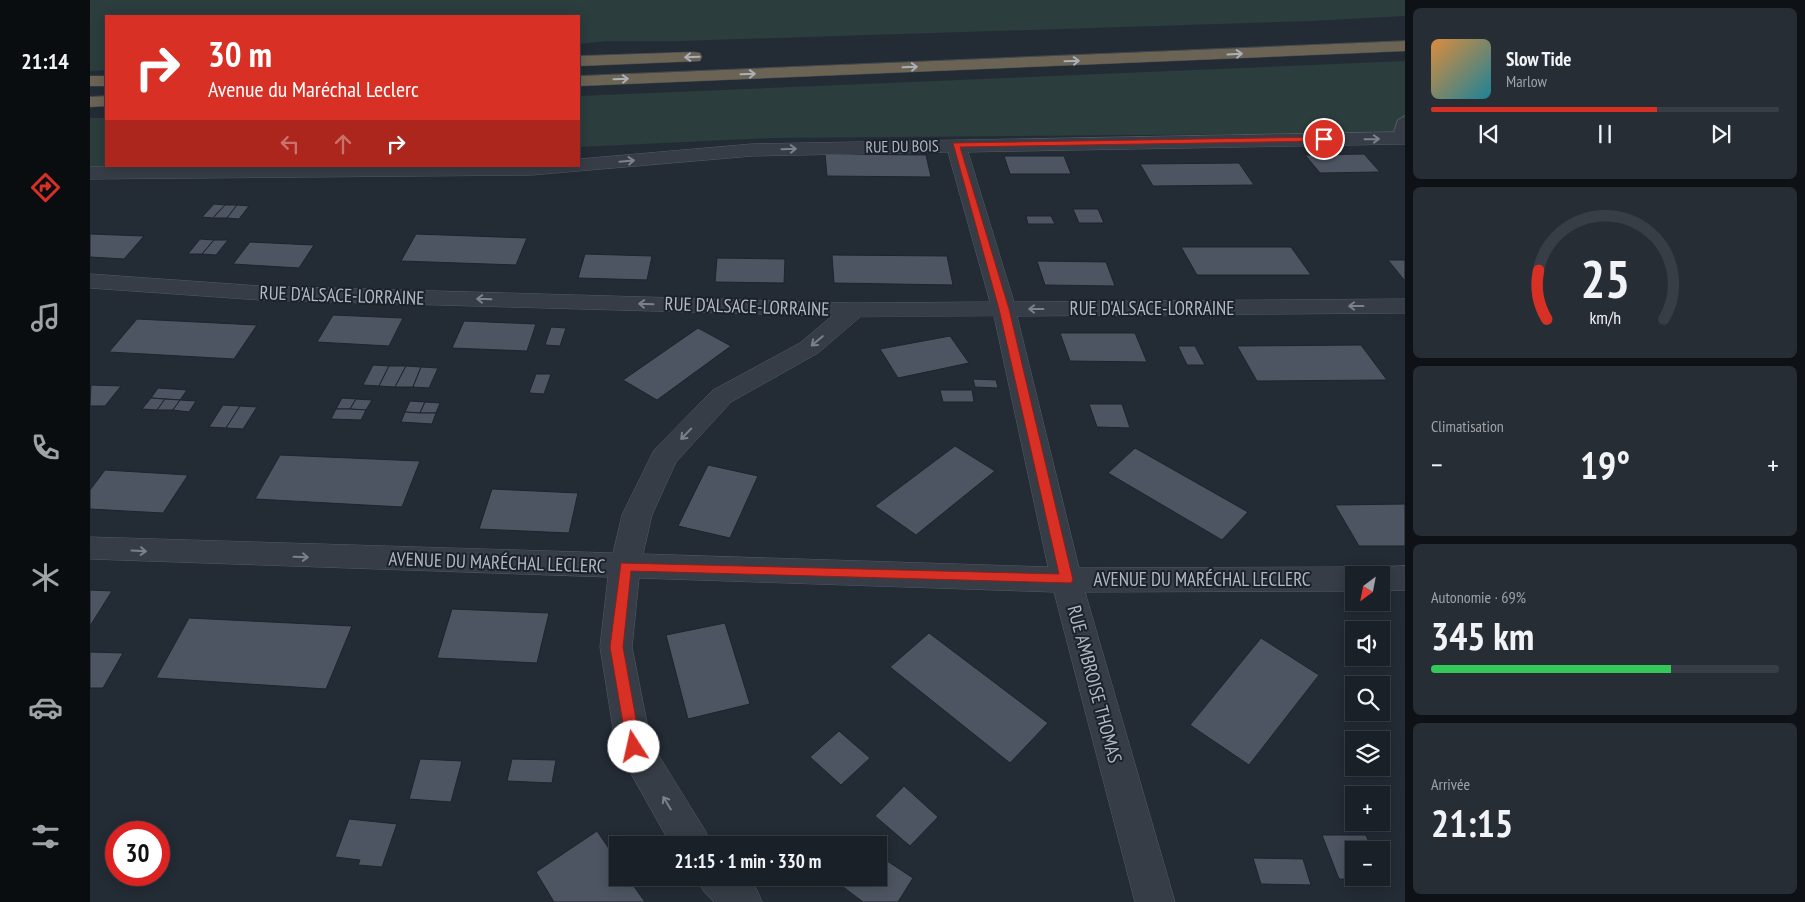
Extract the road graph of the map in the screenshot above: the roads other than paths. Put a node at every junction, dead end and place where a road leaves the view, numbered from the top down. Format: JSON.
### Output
{"nodes":[{"id":1,"x":1405,"y":46,"type":"edge"},
{"id":2,"x":708,"y":56,"type":"dead end"},
{"id":3,"x":580,"y":61,"type":"edge"},
{"id":4,"x":105,"y":81,"type":"edge"},
{"id":5,"x":580,"y":81,"type":"edge"},
{"id":6,"x":90,"y":82,"type":"edge"},
{"id":7,"x":105,"y":101,"type":"edge"},
{"id":8,"x":90,"y":102,"type":"edge"},
{"id":9,"x":1405,"y":120,"type":"edge"},
{"id":10,"x":1402,"y":138,"type":"edge"},
{"id":11,"x":956,"y":145,"type":"junction"},
{"id":12,"x":580,"y":165,"type":"edge"},
{"id":13,"x":559,"y":167,"type":"edge"},
{"id":14,"x":90,"y":173,"type":"edge"},
{"id":15,"x":90,"y":281,"type":"edge"},
{"id":16,"x":1405,"y":306,"type":"edge"},
{"id":17,"x":1004,"y":309,"type":"junction"},
{"id":18,"x":854,"y":310,"type":"junction"},
{"id":19,"x":90,"y":548,"type":"edge"},
{"id":20,"x":625,"y":566,"type":"junction"},
{"id":21,"x":1390,"y":578,"type":"edge"},
{"id":22,"x":1405,"y":578,"type":"edge"},
{"id":23,"x":1345,"y":579,"type":"edge"},
{"id":24,"x":1066,"y":580,"type":"junction"},
{"id":25,"x":687,"y":836,"type":"edge"},
{"id":26,"x":726,"y":886,"type":"edge"},
{"id":27,"x":742,"y":902,"type":"edge"},
{"id":28,"x":1155,"y":902,"type":"edge"}],
"edges":[{"from":5,"to":1,"type":"highway","one_way":true},
{"from":2,"to":3,"type":"highway","one_way":true},
{"from":4,"to":6,"type":"highway"},
{"from":7,"to":8,"type":"highway"},
{"from":9,"to":10,"type":"lane"},
{"from":11,"to":10,"type":"street","name":"RUE DU BOIS","one_way":true},
{"from":12,"to":11,"type":"street","name":"RUE DU BOIS","one_way":true},
{"from":11,"to":17,"type":"street","name":"RUE AMBROISE THOMAS"},
{"from":13,"to":14,"type":"street"},
{"from":18,"to":15,"type":"street","name":"RUE D'ALSACE-LORRAINE","one_way":true},
{"from":16,"to":17,"type":"street","name":"RUE D'ALSACE-LORRAINE","one_way":true},
{"from":17,"to":18,"type":"street","name":"RUE D'ALSACE-LORRAINE"},
{"from":17,"to":24,"type":"street","name":"RUE AMBROISE THOMAS"},
{"from":18,"to":20,"type":"street","one_way":true},
{"from":19,"to":20,"type":"street","name":"AVENUE DU MARÉCHAL LECLERC","one_way":true},
{"from":20,"to":24,"type":"street","name":"AVENUE DU MARÉCHAL LECLERC"},
{"from":25,"to":20,"type":"street","one_way":true},
{"from":21,"to":22,"type":"street"},
{"from":23,"to":24,"type":"street","name":"AVENUE DU MARÉCHAL LECLERC"},
{"from":24,"to":28,"type":"street","name":"RUE AMBROISE THOMAS"},
{"from":26,"to":27,"type":"street"}]}
